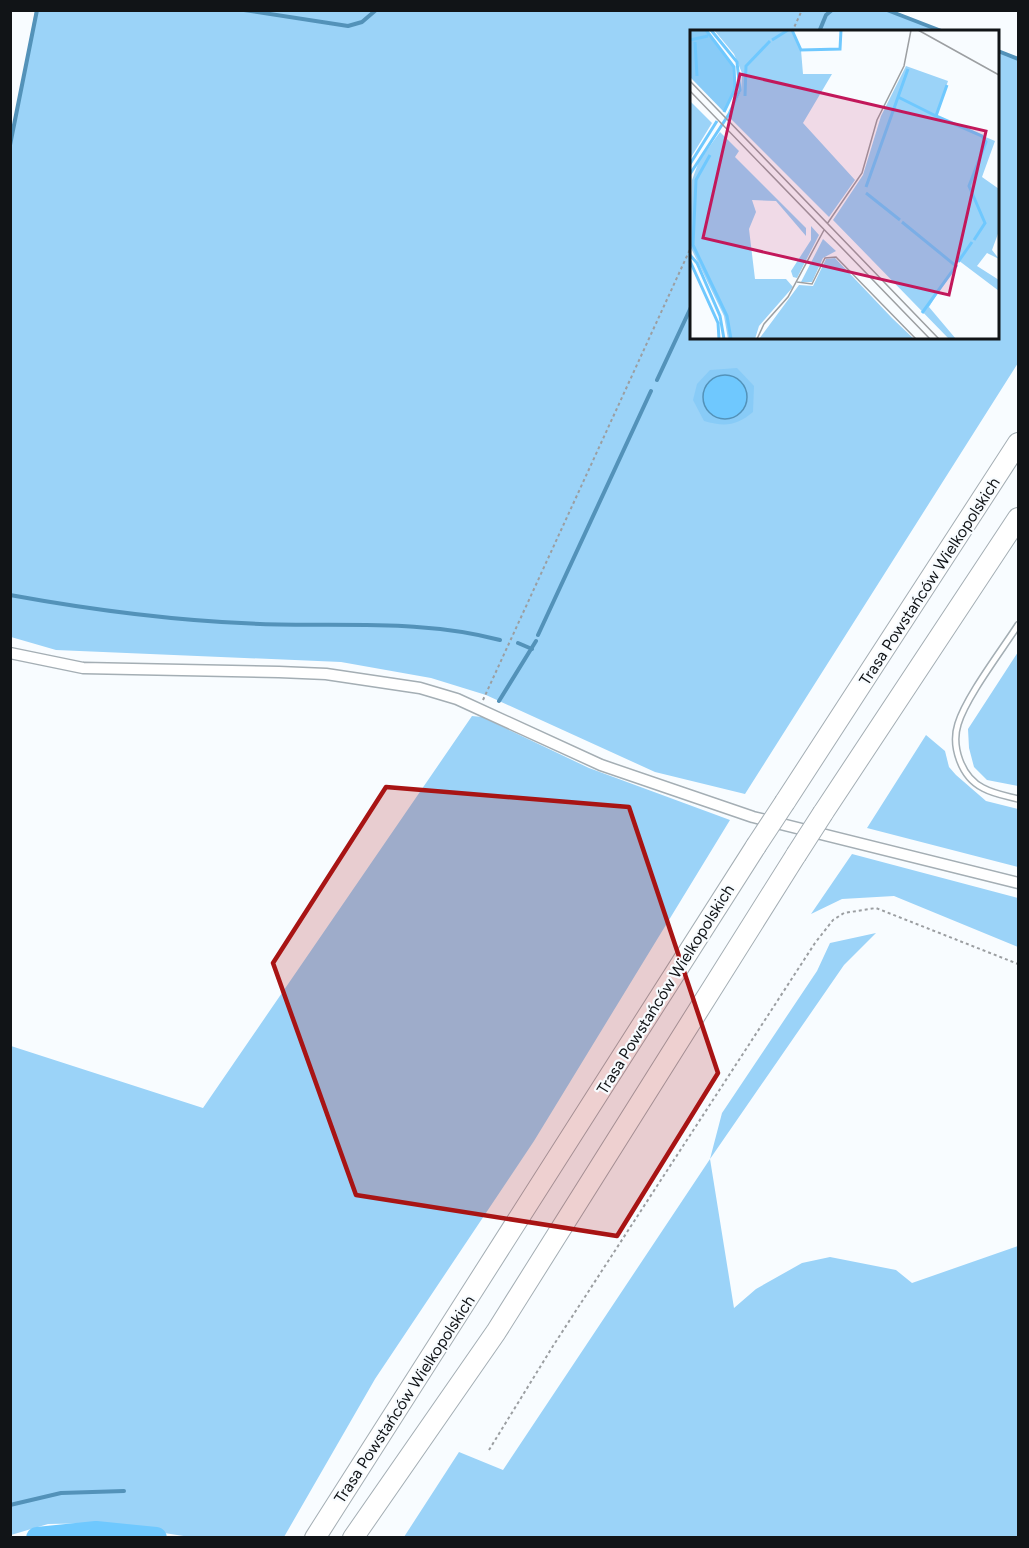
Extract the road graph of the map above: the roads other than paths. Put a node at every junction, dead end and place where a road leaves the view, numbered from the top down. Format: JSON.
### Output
{"nodes":[{"id":1,"x":1018,"y":443,"type":"edge"},
{"id":2,"x":1018,"y":518,"type":"edge"},
{"id":3,"x":1018,"y":625,"type":"edge"},
{"id":4,"x":10,"y":653,"type":"edge"},
{"id":5,"x":1018,"y":799,"type":"edge"},
{"id":6,"x":1018,"y":883,"type":"edge"},
{"id":7,"x":358,"y":1529,"type":"edge"},
{"id":8,"x":315,"y":1538,"type":"edge"}],
"edges":[{"from":1,"to":8,"type":"highway","name":"Trasa Powstańców Wielkopolskich","bridge":true},
{"from":2,"to":7,"type":"highway","name":"Trasa Powstańców Wielkopolskich","bridge":true},
{"from":3,"to":5,"type":"lane"},
{"from":4,"to":6,"type":"street"}]}
